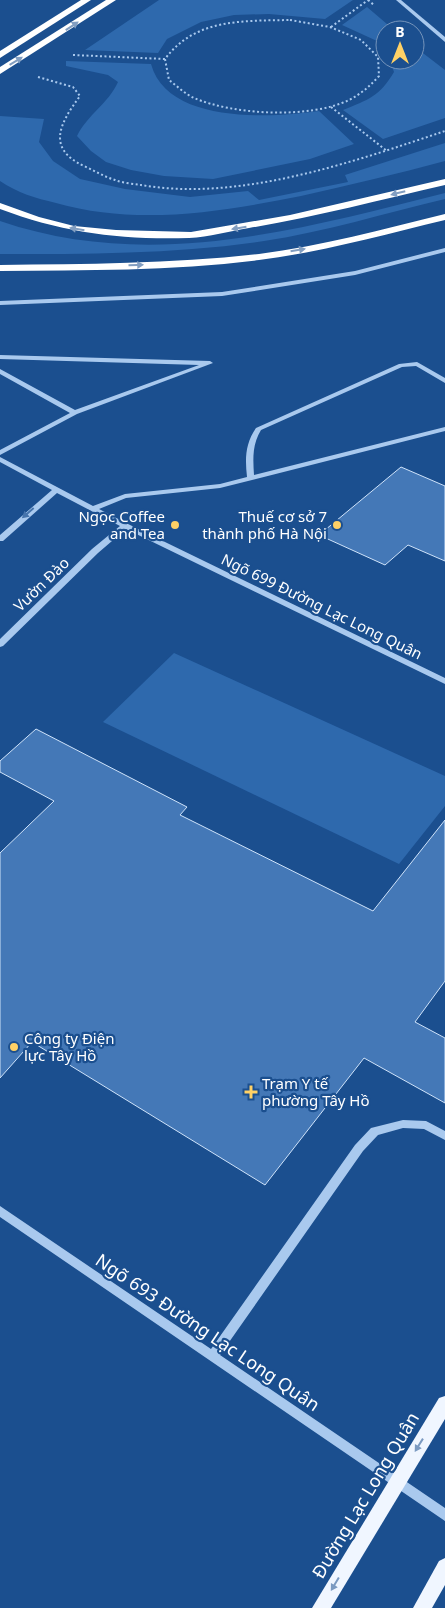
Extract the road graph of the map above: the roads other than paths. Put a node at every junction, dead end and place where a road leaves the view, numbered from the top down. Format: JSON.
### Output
{"nodes":[{"id":1,"x":87,"y":0,"type":"edge"},
{"id":2,"x":112,"y":0,"type":"edge"},
{"id":3,"x":398,"y":0,"type":"edge"},
{"id":4,"x":445,"y":40,"type":"edge"},
{"id":5,"x":0,"y":55,"type":"edge"},
{"id":6,"x":0,"y":71,"type":"edge"},
{"id":7,"x":445,"y":182,"type":"edge"},
{"id":8,"x":0,"y":206,"type":"edge"},
{"id":9,"x":445,"y":217,"type":"edge"},
{"id":10,"x":445,"y":250,"type":"edge"},
{"id":11,"x":0,"y":268,"type":"edge"},
{"id":12,"x":0,"y":304,"type":"edge"},
{"id":13,"x":0,"y":357,"type":"edge"},
{"id":14,"x":0,"y":371,"type":"edge"},
{"id":15,"x":445,"y":381,"type":"edge"},
{"id":16,"x":74,"y":413,"type":"junction"},
{"id":17,"x":445,"y":428,"type":"edge"},
{"id":18,"x":0,"y":453,"type":"edge"},
{"id":19,"x":0,"y":459,"type":"edge"},
{"id":20,"x":251,"y":478,"type":"junction"},
{"id":21,"x":57,"y":489,"type":"junction"},
{"id":22,"x":94,"y":508,"type":"junction"},
{"id":23,"x":125,"y":526,"type":"junction"},
{"id":24,"x":0,"y":539,"type":"edge"},
{"id":25,"x":0,"y":644,"type":"edge"},
{"id":26,"x":445,"y":681,"type":"edge"},
{"id":27,"x":445,"y":1136,"type":"edge"},
{"id":28,"x":0,"y":1211,"type":"edge"},
{"id":29,"x":213,"y":1356,"type":"junction"},
{"id":30,"x":445,"y":1404,"type":"edge"},
{"id":31,"x":396,"y":1482,"type":"junction"},
{"id":32,"x":445,"y":1515,"type":"edge"},
{"id":33,"x":445,"y":1567,"type":"edge"},
{"id":34,"x":322,"y":1608,"type":"edge"},
{"id":35,"x":422,"y":1608,"type":"edge"}],
"edges":[{"from":1,"to":5,"type":"highway"},
{"from":6,"to":2,"type":"highway","one_way":true},
{"from":3,"to":4,"type":"street"},
{"from":7,"to":8,"type":"highway","one_way":true},
{"from":11,"to":9,"type":"highway","one_way":true},
{"from":10,"to":12,"type":"street"},
{"from":13,"to":16,"type":"street"},
{"from":14,"to":16,"type":"street"},
{"from":15,"to":20,"type":"street"},
{"from":16,"to":18,"type":"street"},
{"from":17,"to":20,"type":"street"},
{"from":19,"to":21,"type":"street","name":"Ngõ 699 Đường Lạc Long Quân"},
{"from":20,"to":22,"type":"street"},
{"from":21,"to":22,"type":"street","name":"Ngõ 699 Đường Lạc Long Quân"},
{"from":21,"to":24,"type":"street","one_way":true},
{"from":22,"to":23,"type":"street","name":"Ngõ 699 Đường Lạc Long Quân"},
{"from":23,"to":25,"type":"street","name":"Vườn Đào"},
{"from":23,"to":26,"type":"street","name":"Ngõ 699 Đường Lạc Long Quân"},
{"from":27,"to":29,"type":"street"},
{"from":28,"to":29,"type":"street","name":"Ngõ 693 Đường Lạc Long Quân"},
{"from":29,"to":31,"type":"street","name":"Ngõ 693 Đường Lạc Long Quân"},
{"from":30,"to":31,"type":"main road","name":"Đường Lạc Long Quân","one_way":true},
{"from":31,"to":32,"type":"street","name":"Ngõ 693 Đường Lạc Long Quân"},
{"from":31,"to":34,"type":"main road","name":"Đường Lạc Long Quân","one_way":true},
{"from":33,"to":35,"type":"main road"}]}
